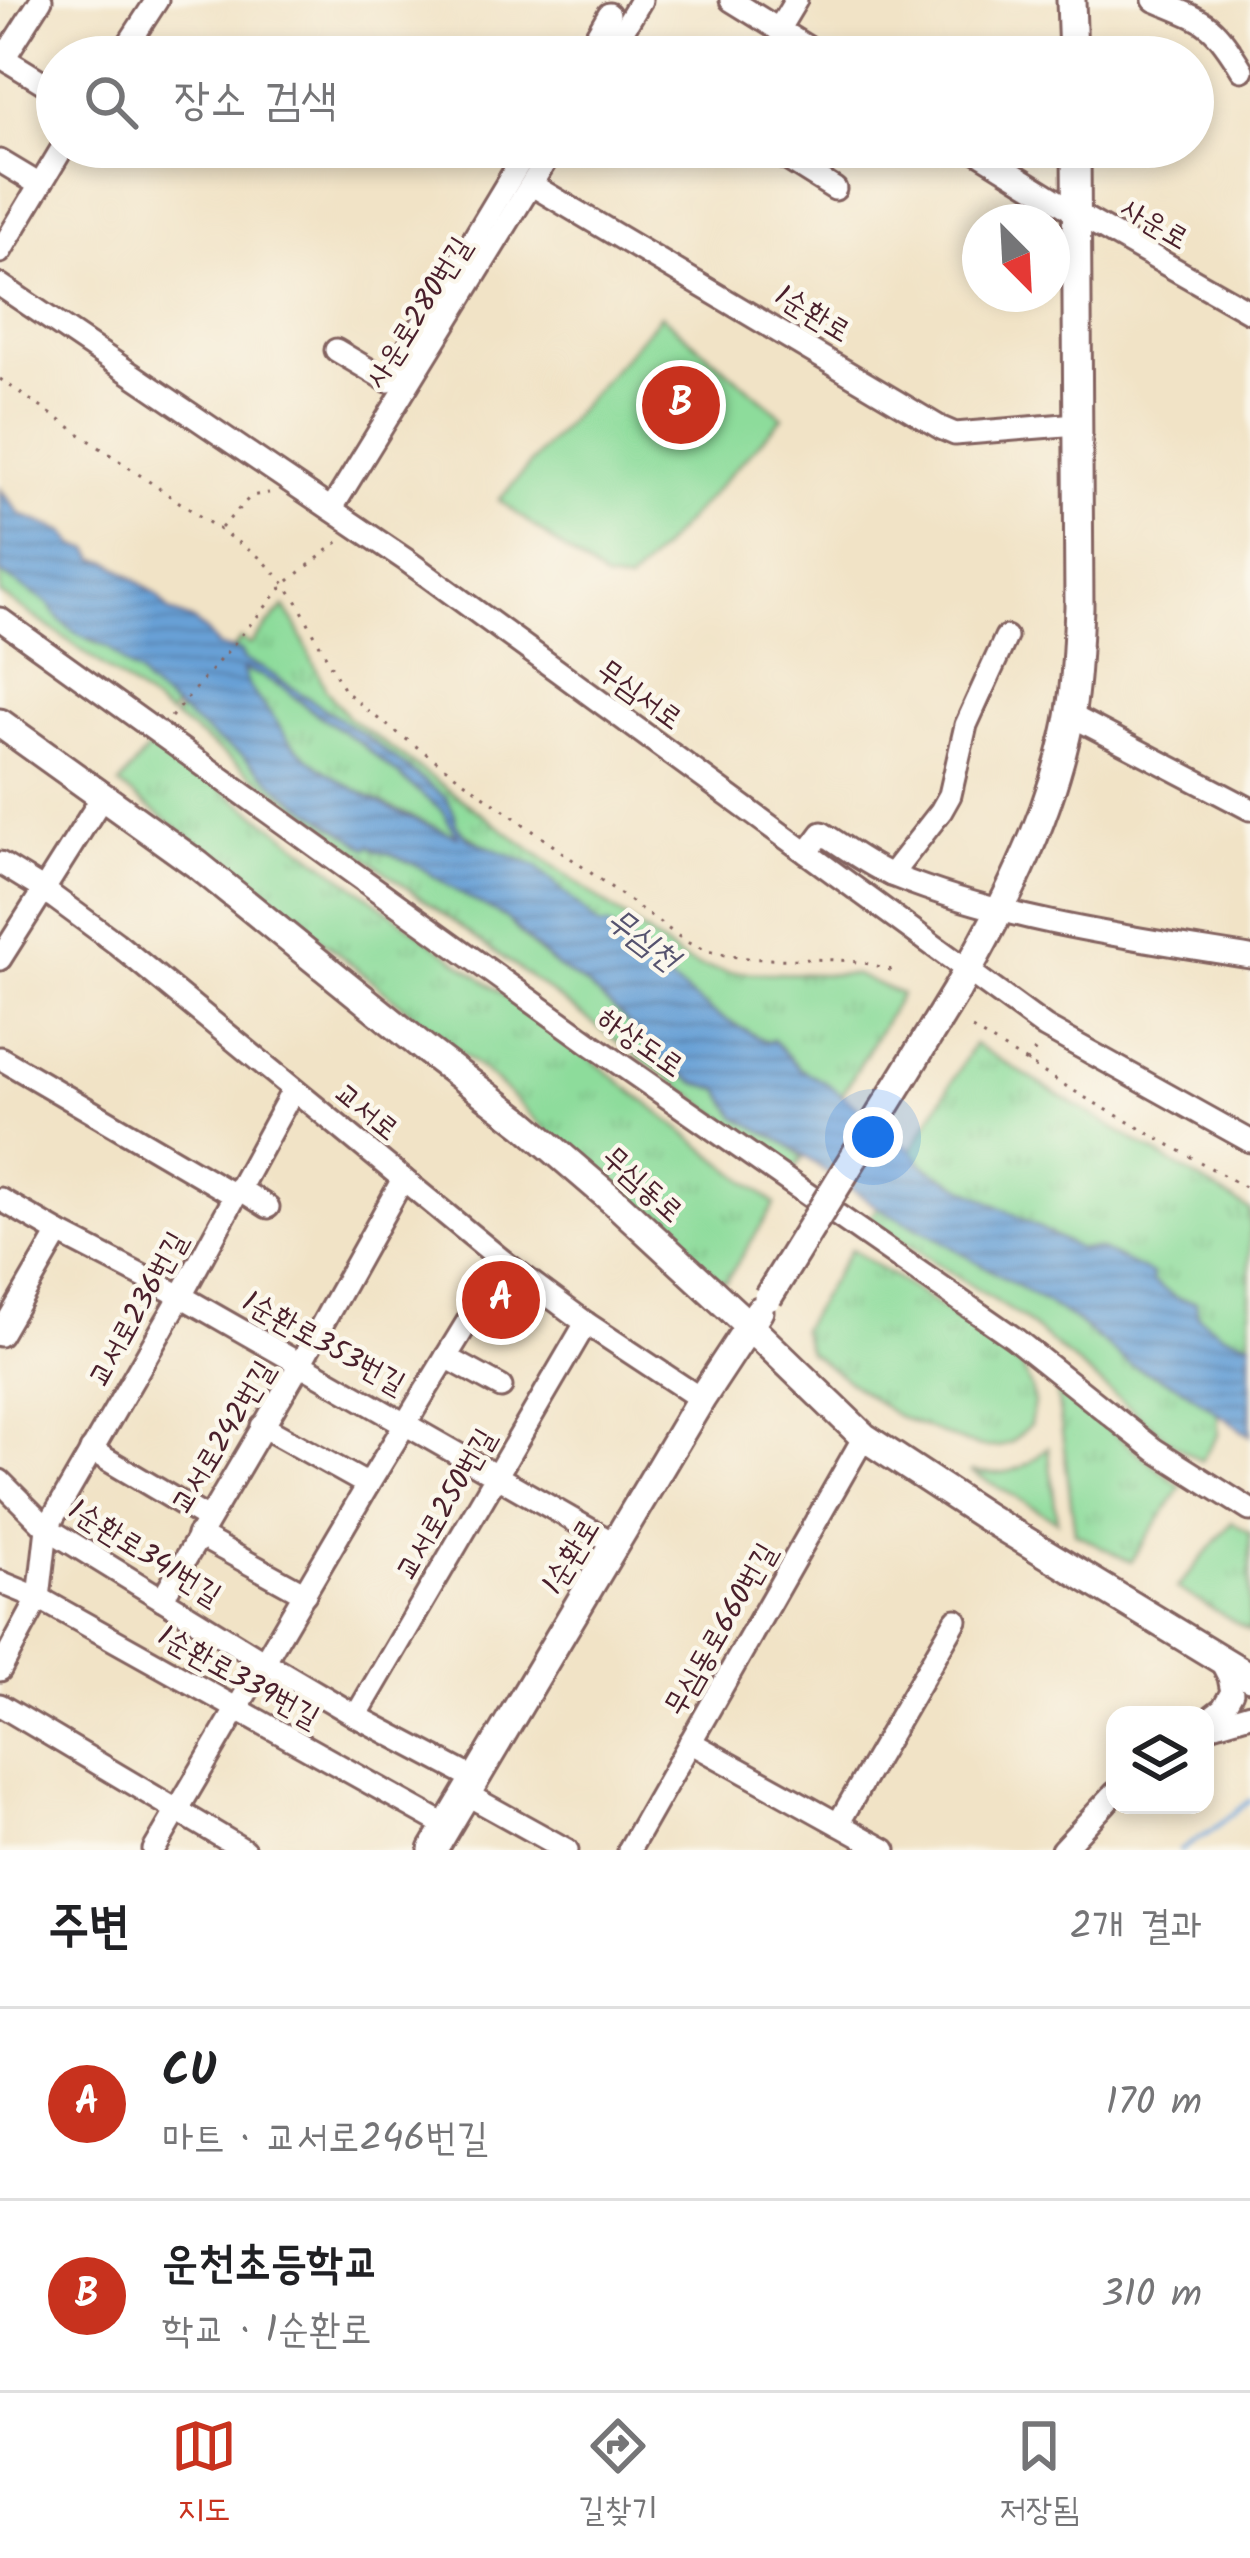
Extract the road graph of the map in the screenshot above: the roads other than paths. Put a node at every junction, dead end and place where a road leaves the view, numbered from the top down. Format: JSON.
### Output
{"nodes":[{"id":1,"x":41,"y":0,"type":"edge"},
{"id":2,"x":157,"y":0,"type":"edge"},
{"id":3,"x":641,"y":0,"type":"edge"},
{"id":4,"x":731,"y":0,"type":"edge"},
{"id":5,"x":796,"y":0,"type":"edge"},
{"id":6,"x":1071,"y":0,"type":"edge"},
{"id":7,"x":1154,"y":0,"type":"edge"},
{"id":8,"x":1189,"y":6,"type":"edge"},
{"id":9,"x":609,"y":14,"type":"dead end"},
{"id":10,"x":778,"y":30,"type":"junction"},
{"id":11,"x":134,"y":36,"type":"edge"},
{"id":12,"x":596,"y":36,"type":"edge"},
{"id":13,"x":623,"y":36,"type":"edge"},
{"id":14,"x":788,"y":36,"type":"edge"},
{"id":15,"x":1072,"y":36,"type":"edge"},
{"id":16,"x":2,"y":57,"type":"edge"},
{"id":17,"x":1243,"y":70,"type":"dead end"},
{"id":18,"x":36,"y":78,"type":"edge"},
{"id":19,"x":0,"y":161,"type":"edge"},
{"id":20,"x":51,"y":168,"type":"edge"},
{"id":21,"x":517,"y":168,"type":"edge"},
{"id":22,"x":542,"y":168,"type":"edge"},
{"id":23,"x":802,"y":168,"type":"edge"},
{"id":24,"x":1004,"y":168,"type":"edge"},
{"id":25,"x":1077,"y":168,"type":"edge"},
{"id":26,"x":40,"y":185,"type":"junction"},
{"id":27,"x":532,"y":185,"type":"junction"},
{"id":28,"x":835,"y":189,"type":"dead end"},
{"id":29,"x":1078,"y":214,"type":"junction"},
{"id":30,"x":0,"y":252,"type":"edge"},
{"id":31,"x":0,"y":285,"type":"edge"},
{"id":32,"x":1250,"y":312,"type":"edge"},
{"id":33,"x":336,"y":350,"type":"dead end"},
{"id":34,"x":1077,"y":424,"type":"junction"},
{"id":35,"x":332,"y":508,"type":"junction"},
{"id":36,"x":0,"y":619,"type":"edge"},
{"id":37,"x":1006,"y":637,"type":"dead end"},
{"id":38,"x":1070,"y":715,"type":"junction"},
{"id":39,"x":0,"y":723,"type":"edge"},
{"id":40,"x":103,"y":796,"type":"junction"},
{"id":41,"x":1250,"y":809,"type":"edge"},
{"id":42,"x":807,"y":853,"type":"junction"},
{"id":43,"x":0,"y":863,"type":"edge"},
{"id":44,"x":891,"y":875,"type":"junction"},
{"id":45,"x":44,"y":890,"type":"junction"},
{"id":46,"x":1001,"y":909,"type":"junction"},
{"id":47,"x":1250,"y":957,"type":"edge"},
{"id":48,"x":0,"y":959,"type":"edge"},
{"id":49,"x":962,"y":981,"type":"junction"},
{"id":50,"x":0,"y":1058,"type":"edge"},
{"id":51,"x":293,"y":1090,"type":"junction"},
{"id":52,"x":1250,"y":1142,"type":"edge"},
{"id":53,"x":403,"y":1179,"type":"junction"},
{"id":54,"x":236,"y":1192,"type":"junction"},
{"id":55,"x":0,"y":1199,"type":"edge"},
{"id":56,"x":268,"y":1207,"type":"dead end"},
{"id":57,"x":59,"y":1234,"type":"junction"},
{"id":58,"x":504,"y":1262,"type":"junction"},
{"id":59,"x":181,"y":1296,"type":"junction"},
{"id":60,"x":586,"y":1323,"type":"junction"},
{"id":61,"x":749,"y":1326,"type":"junction"},
{"id":62,"x":0,"y":1335,"type":"edge"},
{"id":63,"x":446,"y":1357,"type":"junction"},
{"id":64,"x":299,"y":1364,"type":"junction"},
{"id":65,"x":501,"y":1387,"type":"dead end"},
{"id":66,"x":701,"y":1399,"type":"junction"},
{"id":67,"x":406,"y":1422,"type":"junction"},
{"id":68,"x":262,"y":1426,"type":"junction"},
{"id":69,"x":864,"y":1437,"type":"junction"},
{"id":70,"x":91,"y":1450,"type":"junction"},
{"id":71,"x":496,"y":1476,"type":"junction"},
{"id":72,"x":0,"y":1481,"type":"edge"},
{"id":73,"x":368,"y":1485,"type":"junction"},
{"id":74,"x":1250,"y":1510,"type":"edge"},
{"id":75,"x":203,"y":1527,"type":"junction"},
{"id":76,"x":47,"y":1528,"type":"junction"},
{"id":77,"x":615,"y":1544,"type":"junction"},
{"id":78,"x":0,"y":1582,"type":"edge"},
{"id":79,"x":305,"y":1594,"type":"junction"},
{"id":80,"x":39,"y":1598,"type":"junction"},
{"id":81,"x":162,"y":1599,"type":"junction"},
{"id":82,"x":956,"y":1620,"type":"dead end"},
{"id":83,"x":1220,"y":1659,"type":"junction"},
{"id":84,"x":266,"y":1663,"type":"junction"},
{"id":85,"x":0,"y":1670,"type":"edge"},
{"id":86,"x":1250,"y":1677,"type":"edge"},
{"id":87,"x":0,"y":1705,"type":"edge"},
{"id":88,"x":238,"y":1710,"type":"junction"},
{"id":89,"x":1250,"y":1714,"type":"edge"},
{"id":90,"x":356,"y":1716,"type":"junction"},
{"id":91,"x":1214,"y":1716,"type":"edge"},
{"id":92,"x":1214,"y":1723,"type":"edge"},
{"id":93,"x":690,"y":1742,"type":"junction"},
{"id":94,"x":471,"y":1786,"type":"junction"},
{"id":95,"x":1106,"y":1803,"type":"edge"},
{"id":96,"x":178,"y":1812,"type":"junction"},
{"id":97,"x":838,"y":1824,"type":"junction"},
{"id":98,"x":440,"y":1838,"type":"edge"},
{"id":99,"x":154,"y":1850,"type":"edge"},
{"id":100,"x":244,"y":1850,"type":"edge"},
{"id":101,"x":567,"y":1850,"type":"edge"},
{"id":102,"x":629,"y":1850,"type":"edge"},
{"id":103,"x":885,"y":1850,"type":"edge"},
{"id":104,"x":1062,"y":1850,"type":"edge"}],
"edges":[{"from":1,"to":16,"type":"street"},
{"from":2,"to":11,"type":"street"},
{"from":3,"to":13,"type":"street"},
{"from":4,"to":10,"type":"street"},
{"from":5,"to":10,"type":"street"},
{"from":6,"to":15,"type":"main road"},
{"from":7,"to":8,"type":"street"},
{"from":8,"to":17,"type":"street"},
{"from":9,"to":12,"type":"street"},
{"from":10,"to":14,"type":"street"},
{"from":16,"to":18,"type":"street"},
{"from":19,"to":26,"type":"street"},
{"from":20,"to":26,"type":"street"},
{"from":21,"to":33,"type":"street"},
{"from":22,"to":27,"type":"street","name":"사운로280번길"},
{"from":23,"to":28,"type":"street"},
{"from":24,"to":29,"type":"street","name":"사운로"},
{"from":25,"to":29,"type":"main road"},
{"from":26,"to":30,"type":"street"},
{"from":27,"to":34,"type":"street","name":"1순환로"},
{"from":27,"to":35,"type":"street","name":"사운로280번길"},
{"from":29,"to":32,"type":"street","name":"사운로"},
{"from":29,"to":34,"type":"main road"},
{"from":31,"to":35,"type":"street","name":"무심서로"},
{"from":34,"to":38,"type":"main road"},
{"from":35,"to":42,"type":"street","name":"무심서로"},
{"from":36,"to":74,"type":"street","name":"하상도로"},
{"from":37,"to":44,"type":"street"},
{"from":38,"to":41,"type":"street"},
{"from":38,"to":46,"type":"main road"},
{"from":39,"to":40,"type":"main road","name":"무심동로"},
{"from":40,"to":45,"type":"street"},
{"from":40,"to":61,"type":"main road","name":"무심동로"},
{"from":42,"to":44,"type":"street"},
{"from":42,"to":49,"type":"street","name":"무심서로"},
{"from":43,"to":45,"type":"street","name":"교서로"},
{"from":44,"to":46,"type":"street"},
{"from":45,"to":48,"type":"street"},
{"from":45,"to":51,"type":"street","name":"교서로"},
{"from":46,"to":47,"type":"street"},
{"from":46,"to":49,"type":"main road"},
{"from":49,"to":52,"type":"street","name":"무심서로"},
{"from":49,"to":61,"type":"main road","name":"1순환로","bridge":true},
{"from":50,"to":54,"type":"street"},
{"from":51,"to":53,"type":"street","name":"교서로"},
{"from":51,"to":54,"type":"street","name":"교서로236번길"},
{"from":53,"to":58,"type":"street","name":"교서로"},
{"from":53,"to":64,"type":"street","name":"교서로242번길"},
{"from":54,"to":56,"type":"street"},
{"from":54,"to":59,"type":"street","name":"교서로236번길"},
{"from":55,"to":57,"type":"street","name":"1순환로353번길"},
{"from":57,"to":59,"type":"street","name":"1순환로353번길"},
{"from":57,"to":62,"type":"street"},
{"from":58,"to":60,"type":"street","name":"교서로"},
{"from":58,"to":63,"type":"street"},
{"from":59,"to":64,"type":"street","name":"1순환로353번길"},
{"from":59,"to":70,"type":"street","name":"교서로236번길"},
{"from":60,"to":66,"type":"street","name":"교서로"},
{"from":60,"to":71,"type":"street","name":"교서로250번길"},
{"from":61,"to":66,"type":"main road","name":"1순환로"},
{"from":61,"to":69,"type":"main road","name":"무심동로"},
{"from":63,"to":65,"type":"street"},
{"from":63,"to":67,"type":"street"},
{"from":64,"to":67,"type":"street","name":"1순환로353번길"},
{"from":64,"to":68,"type":"street","name":"교서로242번길"},
{"from":66,"to":77,"type":"main road","name":"1순환로"},
{"from":67,"to":71,"type":"street","name":"1순환로353번길"},
{"from":67,"to":73,"type":"street"},
{"from":68,"to":73,"type":"street"},
{"from":68,"to":75,"type":"street","name":"교서로242번길"},
{"from":69,"to":83,"type":"main road","name":"무심동로"},
{"from":69,"to":93,"type":"street","name":"무심동로660번길"},
{"from":70,"to":75,"type":"street"},
{"from":70,"to":76,"type":"street","name":"교서로236번길"},
{"from":71,"to":77,"type":"street","name":"1순환로353번길"},
{"from":71,"to":90,"type":"street","name":"교서로250번길"},
{"from":72,"to":76,"type":"street","name":"1순환로341번길"},
{"from":73,"to":79,"type":"street"},
{"from":75,"to":79,"type":"street"},
{"from":75,"to":81,"type":"street","name":"교서로242번길"},
{"from":76,"to":80,"type":"street"},
{"from":76,"to":81,"type":"street","name":"1순환로341번길"},
{"from":77,"to":94,"type":"main road","name":"1순환로"},
{"from":78,"to":80,"type":"street","name":"1순환로339번길"},
{"from":79,"to":84,"type":"street"},
{"from":80,"to":85,"type":"street"},
{"from":80,"to":88,"type":"street","name":"1순환로339번길"},
{"from":81,"to":84,"type":"street","name":"1순환로341번길"},
{"from":82,"to":97,"type":"street"},
{"from":83,"to":86,"type":"main road","name":"무심동로"},
{"from":83,"to":91,"type":"street"},
{"from":84,"to":88,"type":"street"},
{"from":84,"to":90,"type":"street","name":"1순환로341번길"},
{"from":87,"to":96,"type":"street"},
{"from":88,"to":96,"type":"street"},
{"from":88,"to":98,"type":"street","name":"1순환로339번길"},
{"from":89,"to":92,"type":"street"},
{"from":90,"to":94,"type":"street","name":"1순환로341번길"},
{"from":93,"to":97,"type":"street"},
{"from":93,"to":102,"type":"street","name":"무심동로660번길"},
{"from":94,"to":98,"type":"main road","name":"1순환로"},
{"from":94,"to":101,"type":"street","name":"1순환로341번길"},
{"from":95,"to":104,"type":"street"},
{"from":96,"to":99,"type":"street"},
{"from":96,"to":100,"type":"street"},
{"from":97,"to":103,"type":"street"}]}
